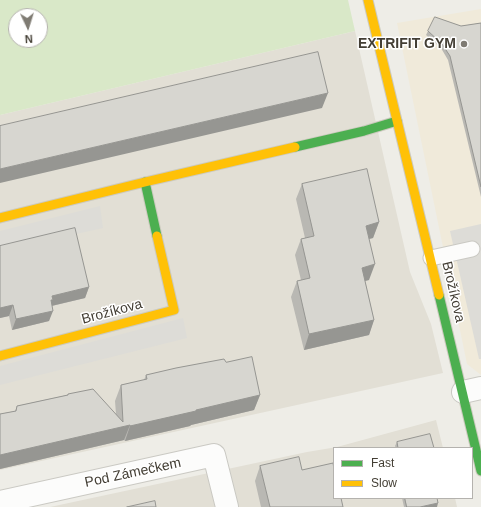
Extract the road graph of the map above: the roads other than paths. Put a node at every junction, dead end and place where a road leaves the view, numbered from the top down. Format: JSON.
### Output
{"nodes":[{"id":1,"x":368,"y":0,"type":"edge"},
{"id":2,"x":397,"y":120,"type":"junction"},
{"id":3,"x":144,"y":182,"type":"junction"},
{"id":4,"x":0,"y":218,"type":"edge"},
{"id":5,"x":472,"y":249,"type":"dead end"},
{"id":6,"x":431,"y":258,"type":"junction"},
{"id":7,"x":0,"y":356,"type":"edge"},
{"id":8,"x":472,"y":390,"type":"edge"},
{"id":9,"x":481,"y":471,"type":"edge"},
{"id":10,"x":0,"y":502,"type":"edge"},
{"id":11,"x":227,"y":507,"type":"edge"}],
"edges":[{"from":1,"to":2,"type":"street","name":"Brožíkova"},
{"from":2,"to":3,"type":"street"},
{"from":2,"to":6,"type":"street","name":"Brožíkova"},
{"from":3,"to":4,"type":"street"},
{"from":3,"to":7,"type":"street","name":"Brožíkova"},
{"from":5,"to":6,"type":"lane"},
{"from":6,"to":8,"type":"street","name":"Brožíkova"},
{"from":8,"to":9,"type":"street","name":"Brožíkova"},
{"from":10,"to":11,"type":"street","name":"Pod Zámečkem"}]}
